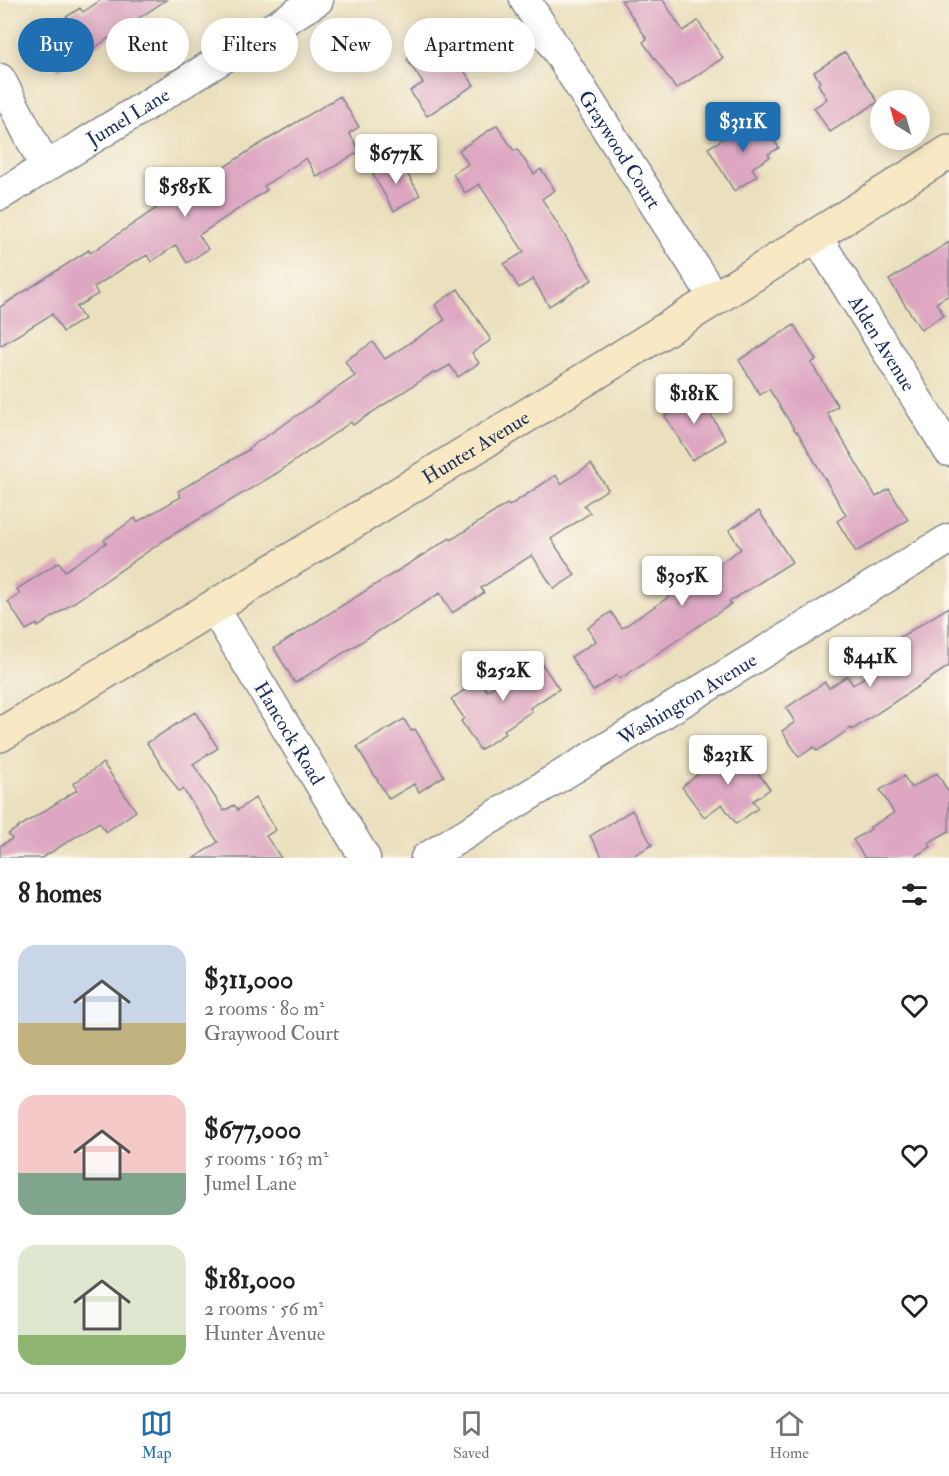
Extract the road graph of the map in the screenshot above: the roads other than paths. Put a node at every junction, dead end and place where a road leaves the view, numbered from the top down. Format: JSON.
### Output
{"nodes":[{"id":1,"x":318,"y":0,"type":"edge"},
{"id":2,"x":525,"y":0,"type":"edge"},
{"id":3,"x":0,"y":79,"type":"edge"},
{"id":4,"x":949,"y":152,"type":"edge"},
{"id":5,"x":45,"y":166,"type":"junction"},
{"id":6,"x":0,"y":195,"type":"edge"},
{"id":7,"x":816,"y":236,"type":"junction"},
{"id":8,"x":715,"y":299,"type":"junction"},
{"id":9,"x":949,"y":451,"type":"edge"},
{"id":10,"x":949,"y":540,"type":"edge"},
{"id":11,"x":214,"y":608,"type":"junction"},
{"id":12,"x":0,"y":735,"type":"edge"},
{"id":13,"x":365,"y":858,"type":"edge"},
{"id":14,"x":426,"y":858,"type":"edge"}],
"edges":[{"from":1,"to":5,"type":"street","name":"Jumel Lane"},
{"from":2,"to":8,"type":"street","name":"Graywood Court"},
{"from":3,"to":5,"type":"street"},
{"from":4,"to":7,"type":"street","name":"Hunter Avenue"},
{"from":5,"to":6,"type":"street","name":"Jumel Lane"},
{"from":7,"to":8,"type":"street","name":"Hunter Avenue"},
{"from":7,"to":9,"type":"street","name":"Alden Avenue"},
{"from":8,"to":11,"type":"street","name":"Hunter Avenue"},
{"from":10,"to":14,"type":"street","name":"Washington Avenue"},
{"from":11,"to":12,"type":"street","name":"Hunter Avenue"},
{"from":11,"to":13,"type":"street","name":"Hancock Road"}]}
